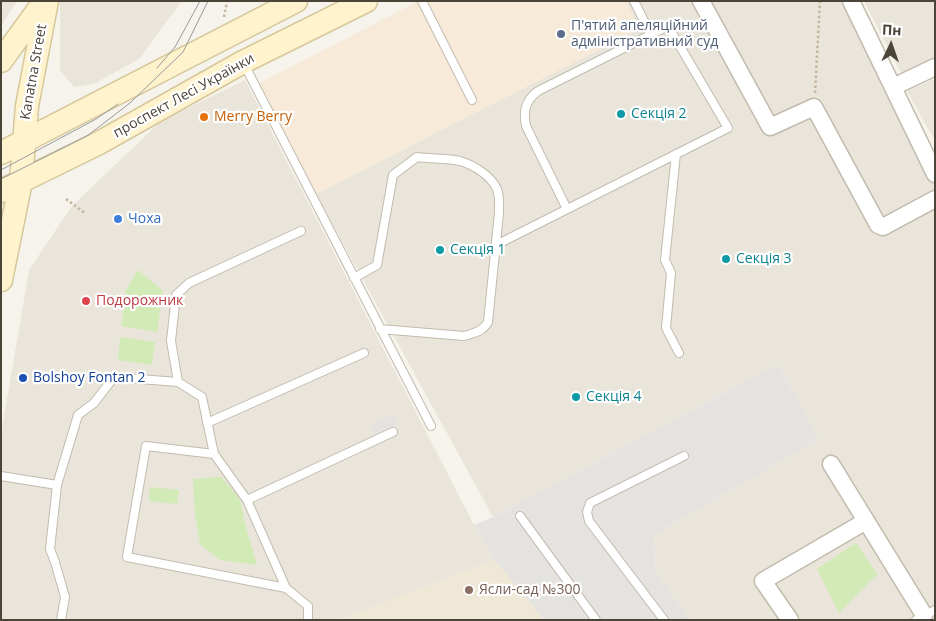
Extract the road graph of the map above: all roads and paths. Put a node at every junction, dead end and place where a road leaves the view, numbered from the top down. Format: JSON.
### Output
{"nodes":[{"id":1,"x":46,"y":1,"type":"edge"},
{"id":2,"x":366,"y":1,"type":"edge"},
{"id":3,"x":422,"y":1,"type":"edge"},
{"id":4,"x":634,"y":1,"type":"edge"},
{"id":5,"x":701,"y":1,"type":"edge"},
{"id":6,"x":820,"y":1,"type":"edge"},
{"id":7,"x":851,"y":1,"type":"edge"},
{"id":8,"x":295,"y":2,"type":"edge"},
{"id":9,"x":651,"y":34,"type":"junction"},
{"id":10,"x":1,"y":60,"type":"edge"},
{"id":11,"x":243,"y":62,"type":"junction"},
{"id":12,"x":935,"y":67,"type":"edge"},
{"id":13,"x":893,"y":87,"type":"junction"},
{"id":14,"x":472,"y":100,"type":"dead end"},
{"id":15,"x":814,"y":107,"type":"junction"},
{"id":16,"x":23,"y":143,"type":"junction"},
{"id":17,"x":1,"y":152,"type":"edge"},
{"id":18,"x":676,"y":154,"type":"junction"},
{"id":19,"x":935,"y":174,"type":"edge"},
{"id":20,"x":11,"y":186,"type":"edge"},
{"id":21,"x":66,"y":198,"type":"dead end"},
{"id":22,"x":935,"y":199,"type":"edge"},
{"id":23,"x":567,"y":209,"type":"junction"},
{"id":24,"x":86,"y":214,"type":"dead end"},
{"id":25,"x":301,"y":231,"type":"dead end"},
{"id":26,"x":496,"y":245,"type":"junction"},
{"id":27,"x":354,"y":278,"type":"junction"},
{"id":28,"x":1,"y":280,"type":"edge"},
{"id":29,"x":380,"y":328,"type":"junction"},
{"id":30,"x":364,"y":353,"type":"dead end"},
{"id":31,"x":680,"y":353,"type":"dead end"},
{"id":32,"x":178,"y":382,"type":"junction"},
{"id":33,"x":207,"y":423,"type":"junction"},
{"id":34,"x":431,"y":426,"type":"dead end"},
{"id":35,"x":393,"y":432,"type":"dead end"},
{"id":36,"x":214,"y":454,"type":"junction"},
{"id":37,"x":684,"y":456,"type":"dead end"},
{"id":38,"x":831,"y":464,"type":"dead end"},
{"id":39,"x":1,"y":476,"type":"edge"},
{"id":40,"x":57,"y":485,"type":"junction"},
{"id":41,"x":247,"y":500,"type":"junction"},
{"id":42,"x":520,"y":516,"type":"dead end"},
{"id":43,"x":866,"y":521,"type":"junction"},
{"id":44,"x":286,"y":588,"type":"junction"},
{"id":45,"x":925,"y":615,"type":"edge"},
{"id":46,"x":61,"y":620,"type":"edge"},
{"id":47,"x":308,"y":620,"type":"edge"},
{"id":48,"x":596,"y":620,"type":"edge"},
{"id":49,"x":664,"y":620,"type":"edge"},
{"id":50,"x":790,"y":620,"type":"edge"}],
"edges":[{"from":1,"to":10,"type":"main road"},
{"from":1,"to":16,"type":"main road","name":"Kanatna Street"},
{"from":2,"to":11,"type":"main road","name":"проспект Лесі Українки"},
{"from":3,"to":14,"type":"lane"},
{"from":4,"to":9,"type":"lane"},
{"from":5,"to":15,"type":"street"},
{"from":6,"to":15,"type":"path"},
{"from":7,"to":13,"type":"street"},
{"from":8,"to":16,"type":"main road"},
{"from":9,"to":18,"type":"lane"},
{"from":9,"to":23,"type":"lane"},
{"from":11,"to":20,"type":"main road","name":"проспект Лесі Українки"},
{"from":11,"to":27,"type":"lane"},
{"from":12,"to":13,"type":"street"},
{"from":13,"to":19,"type":"street"},
{"from":15,"to":22,"type":"street"},
{"from":16,"to":17,"type":"main road"},
{"from":16,"to":20,"type":"main road","name":"Kanatna Street"},
{"from":18,"to":23,"type":"lane"},
{"from":18,"to":31,"type":"lane"},
{"from":20,"to":28,"type":"main road","name":"Kanatna Street"},
{"from":21,"to":24,"type":"path"},
{"from":23,"to":26,"type":"lane"},
{"from":25,"to":32,"type":"lane"},
{"from":26,"to":27,"type":"lane"},
{"from":26,"to":29,"type":"lane"},
{"from":27,"to":29,"type":"lane"},
{"from":29,"to":34,"type":"lane"},
{"from":30,"to":33,"type":"lane"},
{"from":32,"to":33,"type":"lane"},
{"from":32,"to":40,"type":"lane"},
{"from":33,"to":36,"type":"lane"},
{"from":35,"to":41,"type":"lane"},
{"from":36,"to":41,"type":"lane"},
{"from":36,"to":44,"type":"lane"},
{"from":37,"to":49,"type":"lane"},
{"from":38,"to":43,"type":"street"},
{"from":39,"to":40,"type":"lane"},
{"from":40,"to":46,"type":"lane"},
{"from":41,"to":44,"type":"lane"},
{"from":42,"to":48,"type":"lane"},
{"from":43,"to":45,"type":"street"},
{"from":43,"to":50,"type":"street"},
{"from":44,"to":47,"type":"lane"}]}
